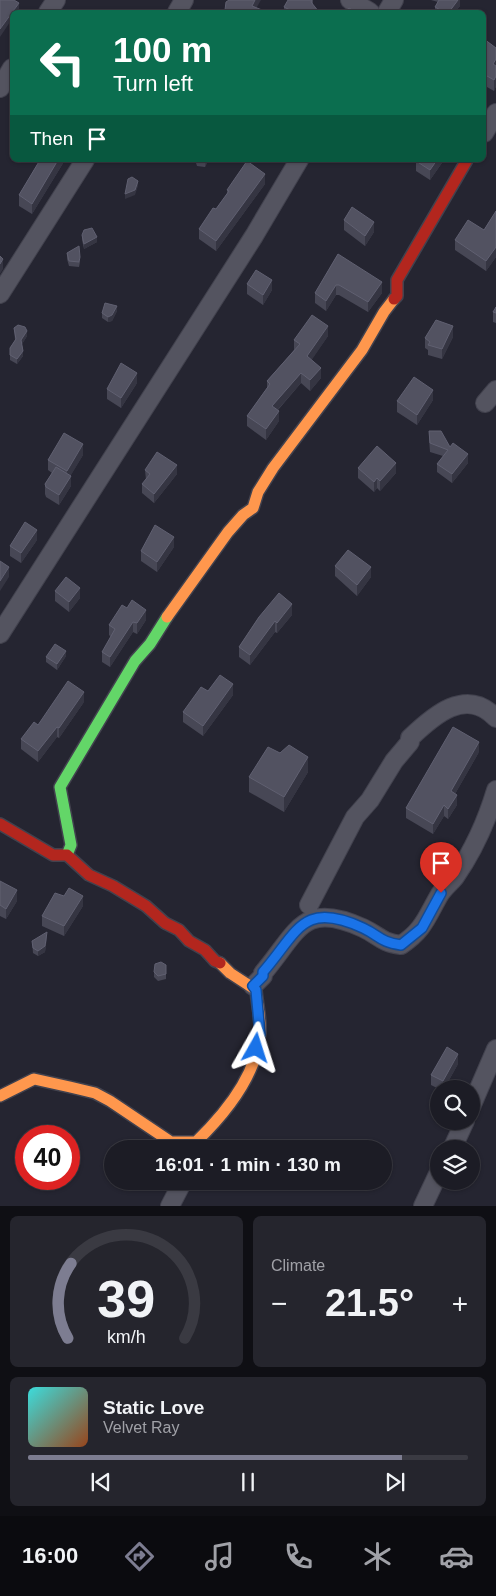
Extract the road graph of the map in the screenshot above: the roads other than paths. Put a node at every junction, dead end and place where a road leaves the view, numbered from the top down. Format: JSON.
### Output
{"nodes":[{"id":1,"x":350,"y":0,"type":"edge"},
{"id":2,"x":367,"y":10,"type":"edge"},
{"id":3,"x":10,"y":71,"type":"edge"},
{"id":4,"x":0,"y":88,"type":"edge"},
{"id":5,"x":496,"y":113,"type":"edge"},
{"id":6,"x":486,"y":130,"type":"edge"},
{"id":7,"x":84,"y":162,"type":"edge"},
{"id":8,"x":298,"y":162,"type":"edge"},
{"id":9,"x":467,"y":162,"type":"edge"},
{"id":10,"x":0,"y":294,"type":"edge"},
{"id":11,"x":0,"y":634,"type":"edge"},
{"id":12,"x":496,"y":718,"type":"edge"},
{"id":13,"x":496,"y":790,"type":"edge"},
{"id":14,"x":0,"y":824,"type":"edge"},
{"id":15,"x":67,"y":855,"type":"junction"},
{"id":16,"x":309,"y":905,"type":"dead end"},
{"id":17,"x":253,"y":986,"type":"junction"},
{"id":18,"x":496,"y":1049,"type":"edge"},
{"id":19,"x":480,"y":1086,"type":"edge"},
{"id":20,"x":0,"y":1096,"type":"edge"},
{"id":21,"x":168,"y":1140,"type":"edge"},
{"id":22,"x":201,"y":1140,"type":"edge"},
{"id":23,"x":178,"y":1190,"type":"edge"},
{"id":24,"x":431,"y":1190,"type":"edge"},
{"id":25,"x":170,"y":1206,"type":"edge"},
{"id":26,"x":423,"y":1206,"type":"edge"}],
"edges":[{"from":1,"to":2,"type":"street"},
{"from":3,"to":4,"type":"street"},
{"from":5,"to":6,"type":"street"},
{"from":7,"to":10,"type":"street"},
{"from":8,"to":11,"type":"street"},
{"from":9,"to":15,"type":"street"},
{"from":12,"to":16,"type":"street"},
{"from":13,"to":17,"type":"street"},
{"from":14,"to":15,"type":"street"},
{"from":15,"to":17,"type":"street"},
{"from":17,"to":22,"type":"street"},
{"from":18,"to":19,"type":"street"},
{"from":20,"to":21,"type":"street"},
{"from":23,"to":25,"type":"street"},
{"from":24,"to":26,"type":"street"}]}
